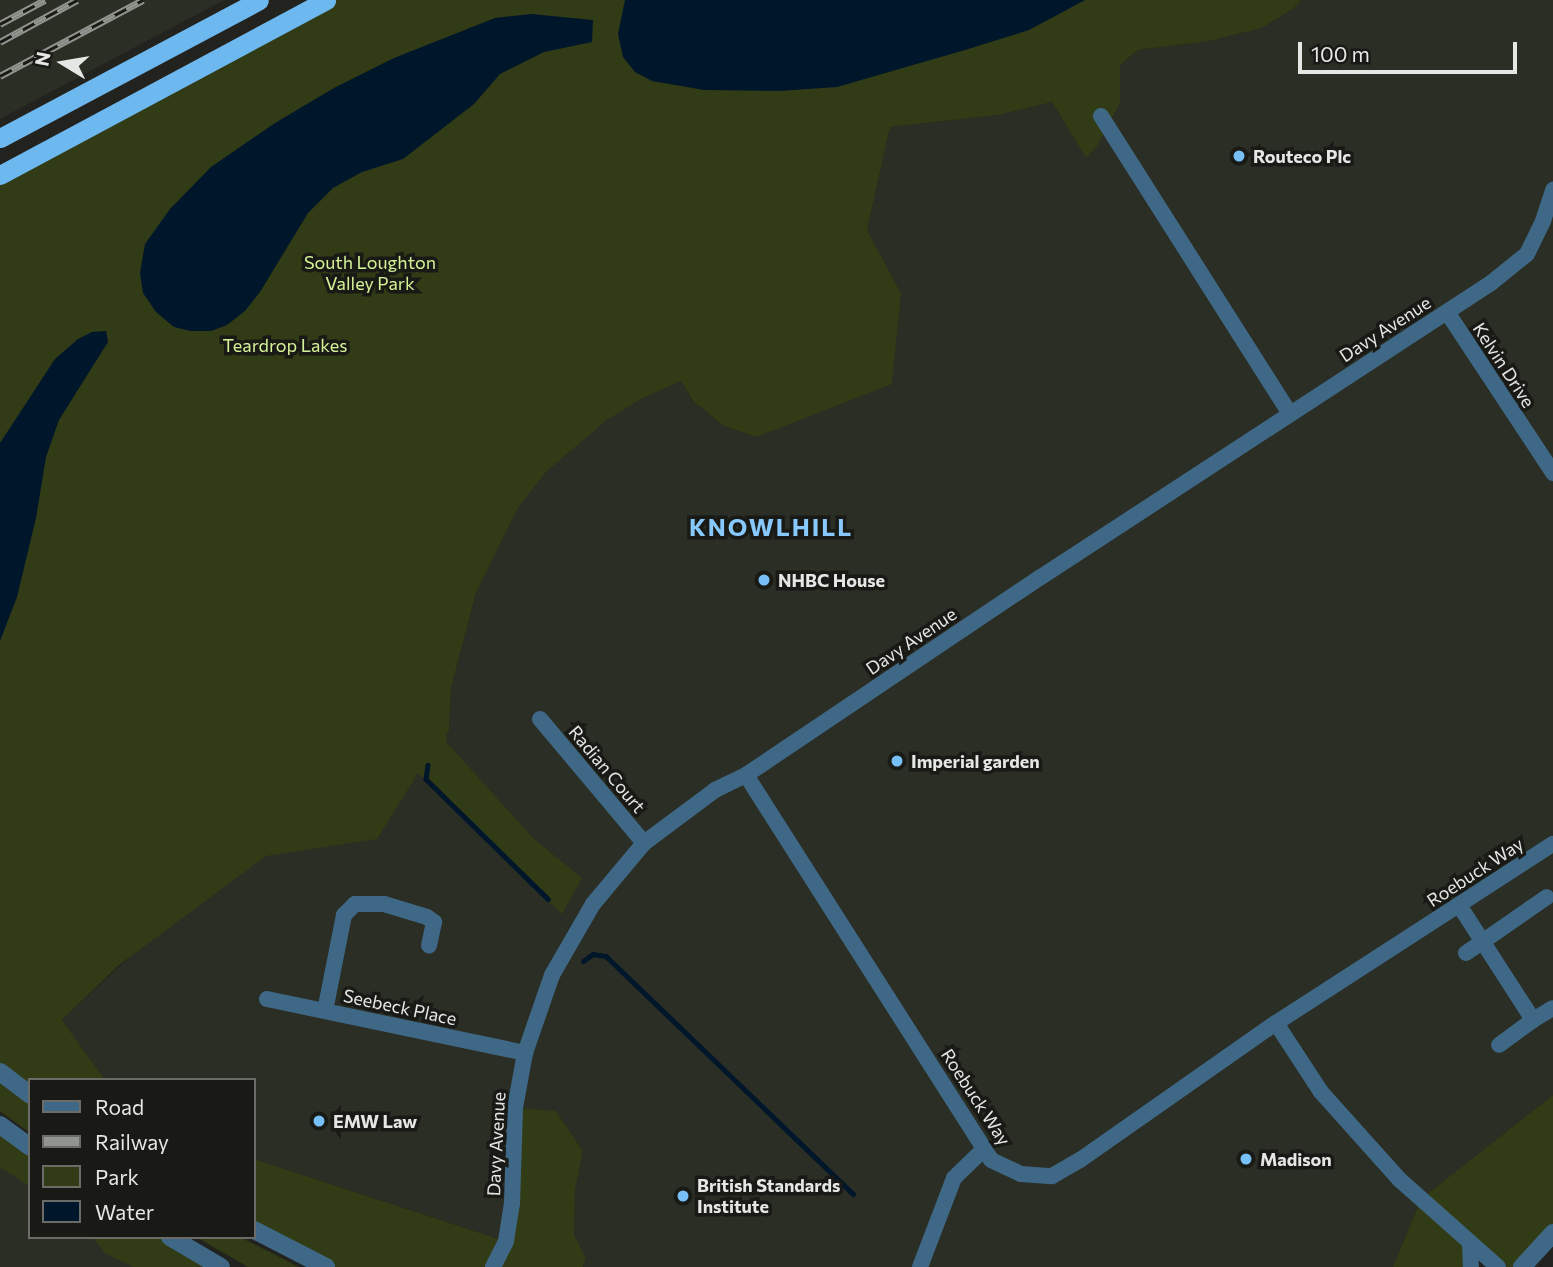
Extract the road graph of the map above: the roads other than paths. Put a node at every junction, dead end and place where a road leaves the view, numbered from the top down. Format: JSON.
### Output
{"nodes":[{"id":1,"x":259,"y":0,"type":"edge"},
{"id":2,"x":326,"y":0,"type":"edge"},
{"id":3,"x":1101,"y":116,"type":"dead end"},
{"id":4,"x":0,"y":138,"type":"edge"},
{"id":5,"x":0,"y":175,"type":"edge"},
{"id":6,"x":1553,"y":190,"type":"edge"},
{"id":7,"x":1447,"y":312,"type":"junction"},
{"id":8,"x":1290,"y":414,"type":"junction"},
{"id":9,"x":1553,"y":473,"type":"edge"},
{"id":10,"x":540,"y":719,"type":"dead end"},
{"id":11,"x":746,"y":775,"type":"junction"},
{"id":12,"x":644,"y":843,"type":"junction"},
{"id":13,"x":1553,"y":844,"type":"edge"},
{"id":14,"x":1547,"y":897,"type":"dead end"},
{"id":15,"x":1459,"y":905,"type":"junction"},
{"id":16,"x":1483,"y":940,"type":"junction"},
{"id":17,"x":429,"y":945,"type":"dead end"},
{"id":18,"x":1466,"y":953,"type":"dead end"},
{"id":19,"x":267,"y":999,"type":"dead end"},
{"id":20,"x":1553,"y":1008,"type":"edge"},
{"id":21,"x":325,"y":1011,"type":"junction"},
{"id":22,"x":1533,"y":1020,"type":"junction"},
{"id":23,"x":1276,"y":1023,"type":"junction"},
{"id":24,"x":1499,"y":1045,"type":"dead end"},
{"id":25,"x":525,"y":1053,"type":"junction"},
{"id":26,"x":0,"y":1072,"type":"edge"},
{"id":27,"x":28,"y":1093,"type":"edge"},
{"id":28,"x":0,"y":1125,"type":"edge"},
{"id":29,"x":28,"y":1146,"type":"edge"},
{"id":30,"x":984,"y":1149,"type":"junction"},
{"id":31,"x":256,"y":1231,"type":"edge"},
{"id":32,"x":1553,"y":1233,"type":"edge"},
{"id":33,"x":173,"y":1239,"type":"edge"},
{"id":34,"x":1470,"y":1242,"type":"junction"},
{"id":35,"x":299,"y":1253,"type":"junction"},
{"id":36,"x":493,"y":1266,"type":"edge"},
{"id":37,"x":221,"y":1267,"type":"edge"},
{"id":38,"x":317,"y":1267,"type":"edge"},
{"id":39,"x":326,"y":1267,"type":"edge"},
{"id":40,"x":920,"y":1267,"type":"edge"},
{"id":41,"x":1471,"y":1267,"type":"edge"},
{"id":42,"x":1498,"y":1267,"type":"edge"},
{"id":43,"x":1522,"y":1267,"type":"edge"}],
"edges":[{"from":1,"to":4,"type":"highway"},
{"from":2,"to":5,"type":"highway"},
{"from":3,"to":8,"type":"street"},
{"from":6,"to":7,"type":"street","name":"Davy Avenue"},
{"from":7,"to":8,"type":"street","name":"Davy Avenue"},
{"from":7,"to":9,"type":"street","name":"Kelvin Drive"},
{"from":8,"to":11,"type":"street","name":"Davy Avenue"},
{"from":10,"to":12,"type":"street","name":"Radian Court"},
{"from":11,"to":12,"type":"street","name":"Davy Avenue"},
{"from":11,"to":30,"type":"street","name":"Roebuck Way"},
{"from":12,"to":25,"type":"street","name":"Davy Avenue"},
{"from":13,"to":15,"type":"street","name":"Roebuck Way"},
{"from":14,"to":16,"type":"street"},
{"from":15,"to":16,"type":"street"},
{"from":15,"to":23,"type":"street","name":"Roebuck Way"},
{"from":16,"to":18,"type":"street"},
{"from":16,"to":22,"type":"street"},
{"from":17,"to":21,"type":"street"},
{"from":19,"to":21,"type":"street","name":"Seebeck Place"},
{"from":20,"to":22,"type":"street"},
{"from":21,"to":25,"type":"street","name":"Seebeck Place"},
{"from":22,"to":24,"type":"street"},
{"from":23,"to":30,"type":"street","name":"Roebuck Way"},
{"from":23,"to":34,"type":"street"},
{"from":25,"to":36,"type":"street","name":"Davy Avenue"},
{"from":26,"to":27,"type":"street"},
{"from":28,"to":29,"type":"street"},
{"from":30,"to":40,"type":"street"},
{"from":31,"to":35,"type":"street"},
{"from":32,"to":43,"type":"street"},
{"from":33,"to":37,"type":"street"},
{"from":34,"to":41,"type":"street"},
{"from":34,"to":42,"type":"street"},
{"from":35,"to":38,"type":"street"},
{"from":35,"to":39,"type":"street"}]}
